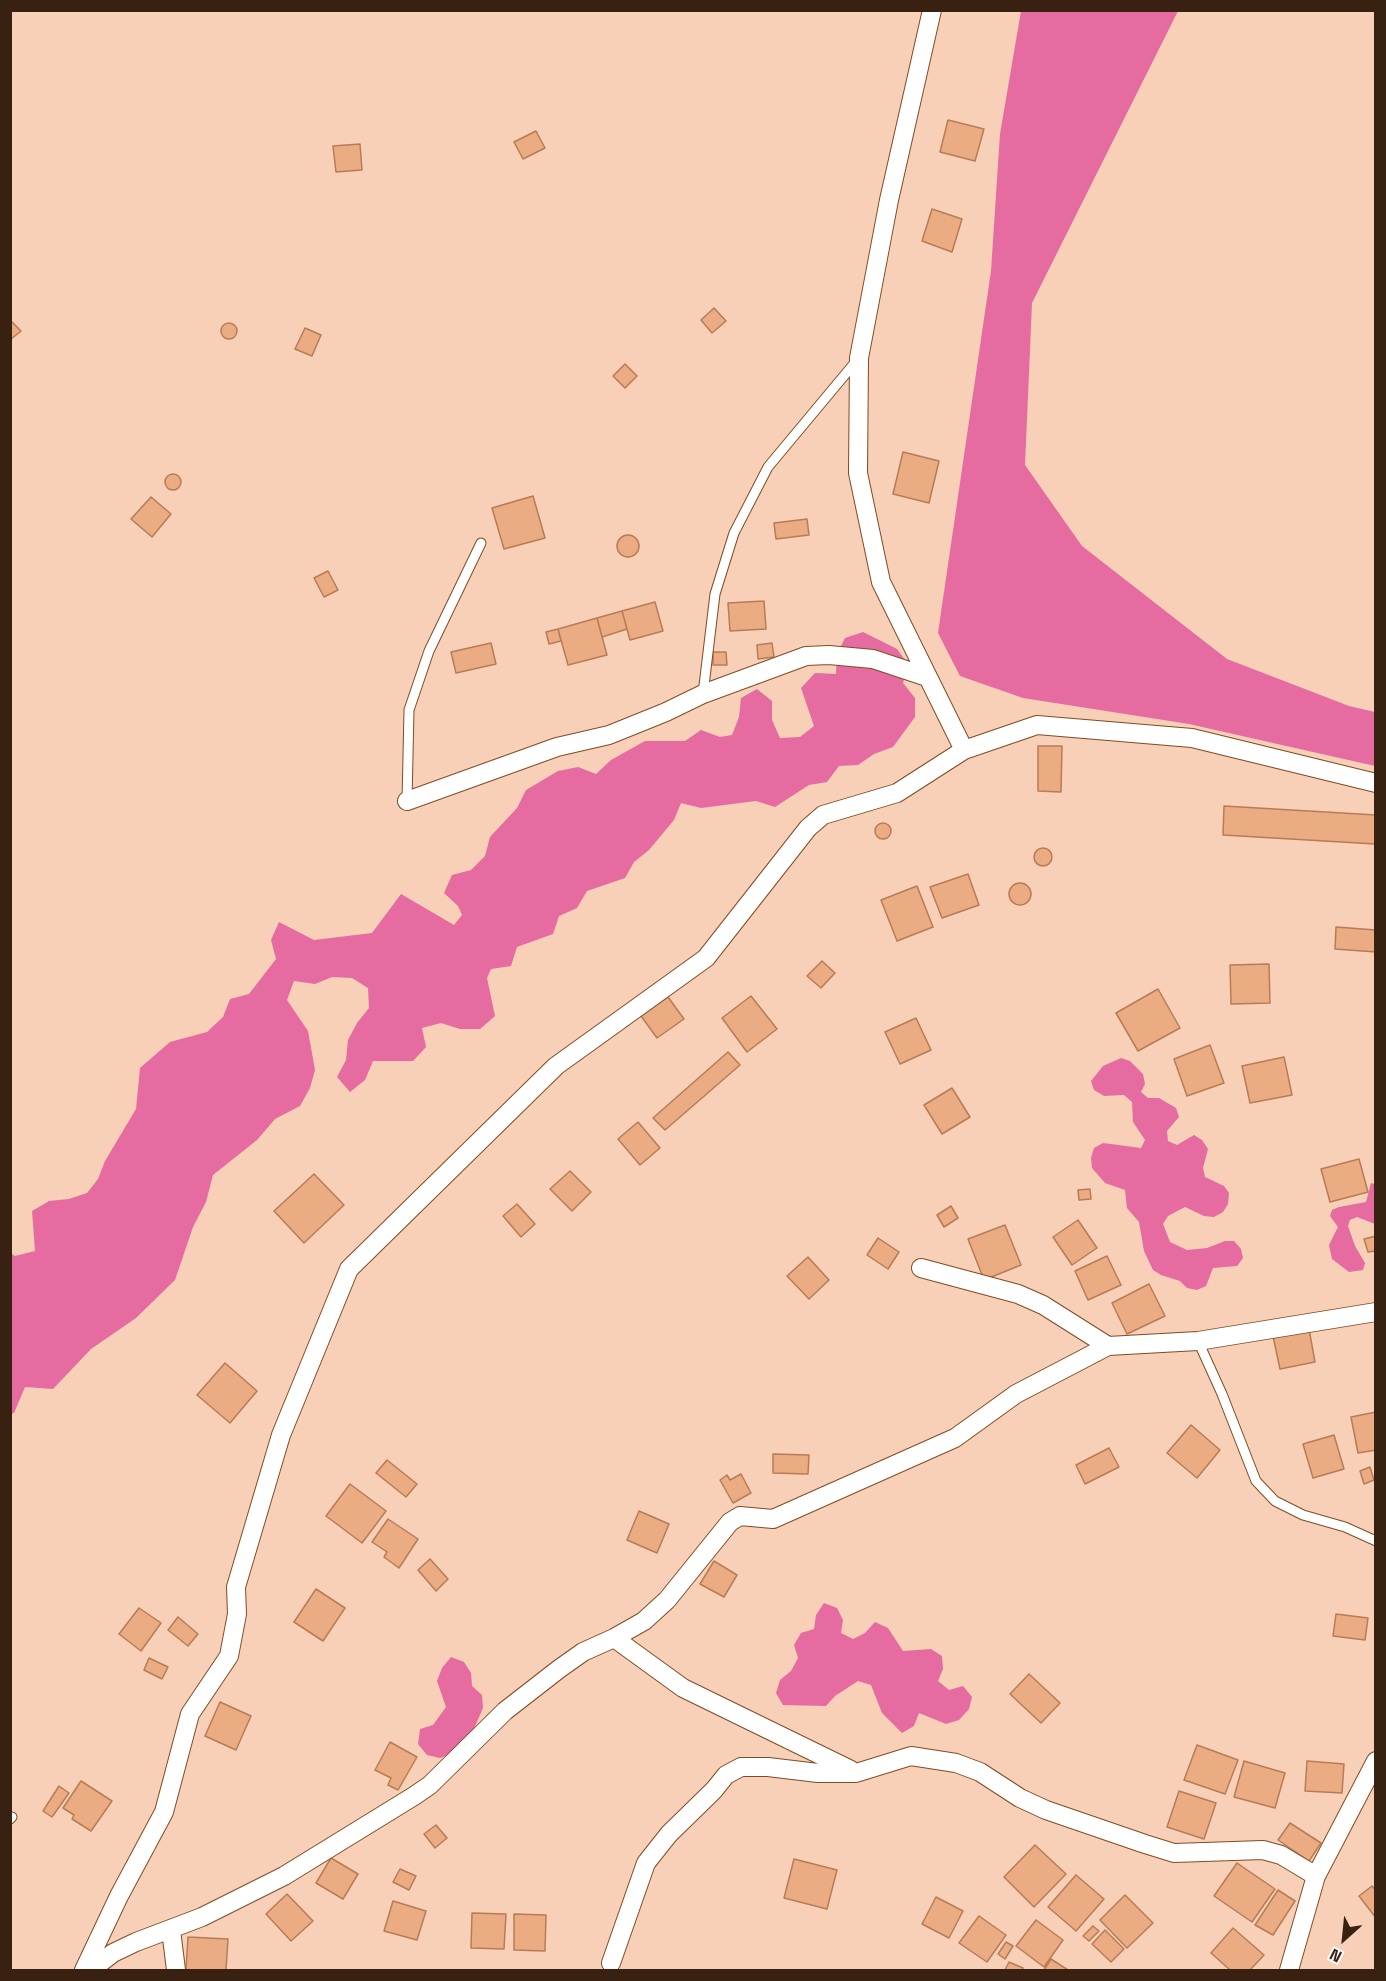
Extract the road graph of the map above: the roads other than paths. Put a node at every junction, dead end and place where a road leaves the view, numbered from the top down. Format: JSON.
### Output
{"nodes":[{"id":1,"x":932,"y":10,"type":"edge"},
{"id":2,"x":859,"y":358,"type":"junction"},
{"id":3,"x":481,"y":543,"type":"dead end"},
{"id":4,"x":927,"y":676,"type":"junction"},
{"id":5,"x":703,"y":694,"type":"junction"},
{"id":6,"x":964,"y":750,"type":"junction"},
{"id":7,"x":1376,"y":783,"type":"edge"},
{"id":8,"x":407,"y":801,"type":"joint"},
{"id":9,"x":921,"y":1268,"type":"dead end"},
{"id":10,"x":1376,"y":1312,"type":"edge"},
{"id":11,"x":1198,"y":1341,"type":"junction"},
{"id":12,"x":1108,"y":1346,"type":"junction"},
{"id":13,"x":1376,"y":1541,"type":"edge"},
{"id":14,"x":614,"y":1638,"type":"junction"},
{"id":15,"x":1376,"y":1761,"type":"edge"},
{"id":16,"x":856,"y":1773,"type":"junction"},
{"id":17,"x":1316,"y":1876,"type":"junction"},
{"id":18,"x":171,"y":1930,"type":"junction"},
{"id":19,"x":611,"y":1963,"type":"dead end"},
{"id":20,"x":84,"y":1971,"type":"edge"},
{"id":21,"x":91,"y":1971,"type":"edge"},
{"id":22,"x":176,"y":1971,"type":"edge"},
{"id":23,"x":1289,"y":1971,"type":"edge"}],
"edges":[{"from":1,"to":2,"type":"street"},
{"from":2,"to":4,"type":"street"},
{"from":2,"to":5,"type":"lane"},
{"from":3,"to":8,"type":"lane"},
{"from":4,"to":5,"type":"street"},
{"from":4,"to":6,"type":"street"},
{"from":5,"to":8,"type":"street"},
{"from":6,"to":7,"type":"street"},
{"from":6,"to":20,"type":"street"},
{"from":9,"to":12,"type":"street"},
{"from":10,"to":11,"type":"street"},
{"from":11,"to":12,"type":"street"},
{"from":11,"to":13,"type":"lane"},
{"from":12,"to":14,"type":"street"},
{"from":14,"to":16,"type":"street"},
{"from":14,"to":18,"type":"street"},
{"from":15,"to":17,"type":"street"},
{"from":16,"to":17,"type":"street"},
{"from":16,"to":19,"type":"street"},
{"from":17,"to":23,"type":"street"},
{"from":18,"to":21,"type":"street"},
{"from":18,"to":22,"type":"street"}]}
